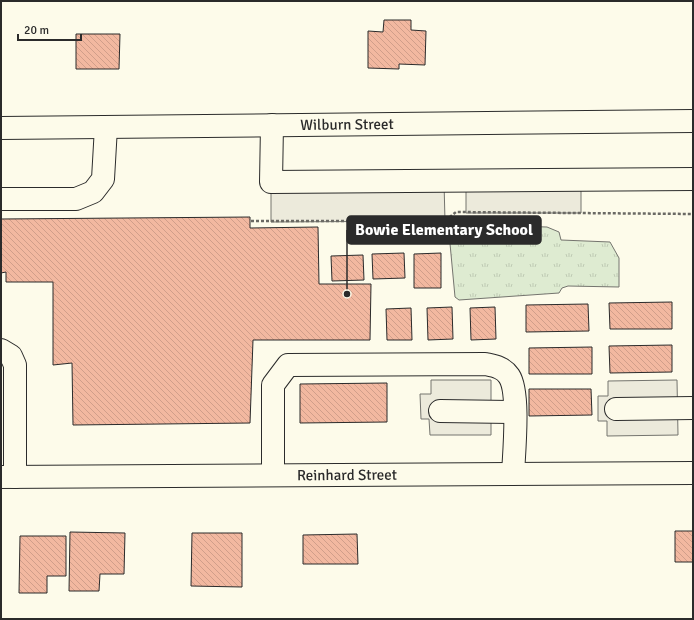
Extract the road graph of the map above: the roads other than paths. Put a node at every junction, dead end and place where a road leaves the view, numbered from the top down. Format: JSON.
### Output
{"nodes":[{"id":1,"x":693,"y":121,"type":"edge"},
{"id":2,"x":272,"y":125,"type":"junction"},
{"id":3,"x":106,"y":127,"type":"junction"},
{"id":4,"x":1,"y":128,"type":"edge"},
{"id":5,"x":693,"y":179,"type":"edge"},
{"id":6,"x":1,"y":199,"type":"edge"},
{"id":7,"x":1,"y":350,"type":"edge"},
{"id":8,"x":693,"y":408,"type":"edge"},
{"id":9,"x":616,"y":409,"type":"dead end"},
{"id":10,"x":440,"y":411,"type":"dead end"},
{"id":11,"x":514,"y":412,"type":"junction"},
{"id":12,"x":693,"y":473,"type":"edge"},
{"id":13,"x":513,"y":474,"type":"junction"},
{"id":14,"x":273,"y":475,"type":"junction"},
{"id":15,"x":8,"y":477,"type":"edge"}],
"edges":[{"from":1,"to":2,"type":"street","name":"Wilburn Street"},
{"from":2,"to":3,"type":"street","name":"Wilburn Street"},
{"from":2,"to":5,"type":"street"},
{"from":3,"to":4,"type":"street","name":"Wilburn Street"},
{"from":3,"to":6,"type":"street"},
{"from":7,"to":15,"type":"street"},
{"from":8,"to":9,"type":"street"},
{"from":10,"to":11,"type":"street"},
{"from":11,"to":13,"type":"street"},
{"from":11,"to":14,"type":"street"},
{"from":12,"to":13,"type":"street","name":"Reinhard Street"},
{"from":13,"to":14,"type":"street","name":"Reinhard Street"},
{"from":14,"to":15,"type":"street","name":"Reinhard Street"}]}
